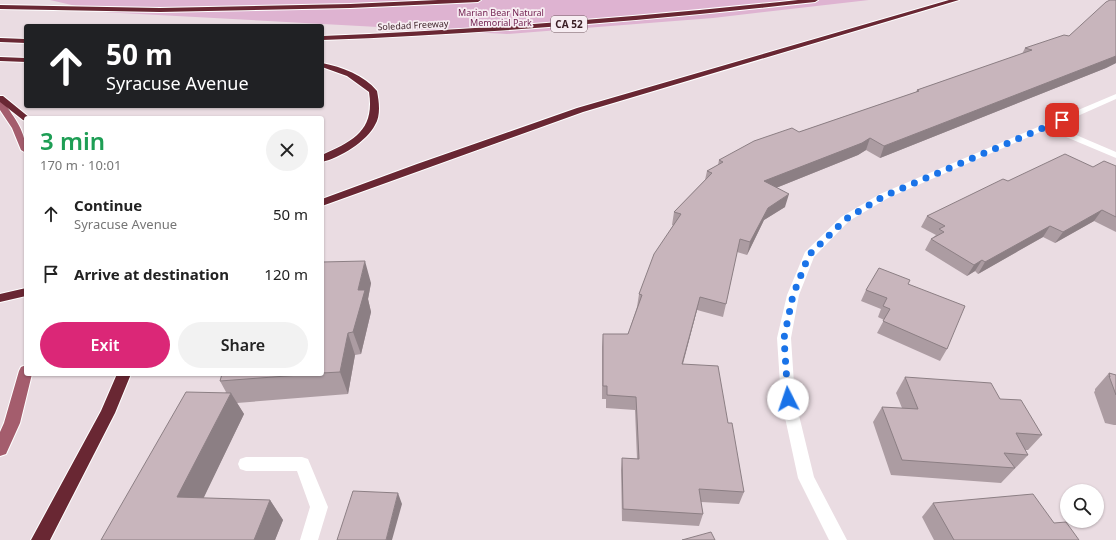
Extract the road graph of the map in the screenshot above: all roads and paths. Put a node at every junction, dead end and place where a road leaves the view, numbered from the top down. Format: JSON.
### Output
{"nodes":[{"id":1,"x":478,"y":0,"type":"edge"},
{"id":2,"x":815,"y":0,"type":"edge"},
{"id":3,"x":956,"y":0,"type":"edge"},
{"id":4,"x":0,"y":7,"type":"edge"},
{"id":5,"x":324,"y":38,"type":"edge"},
{"id":6,"x":0,"y":40,"type":"edge"},
{"id":7,"x":24,"y":41,"type":"edge"},
{"id":8,"x":0,"y":59,"type":"edge"},
{"id":9,"x":24,"y":60,"type":"edge"},
{"id":10,"x":324,"y":65,"type":"edge"},
{"id":11,"x":1116,"y":96,"type":"edge"},
{"id":12,"x":0,"y":98,"type":"edge"},
{"id":13,"x":0,"y":103,"type":"edge"},
{"id":14,"x":24,"y":116,"type":"edge"},
{"id":15,"x":1048,"y":126,"type":"junction"},
{"id":16,"x":24,"y":146,"type":"edge"},
{"id":17,"x":1116,"y":154,"type":"edge"},
{"id":18,"x":324,"y":158,"type":"edge"},
{"id":19,"x":356,"y":191,"type":"junction"},
{"id":20,"x":324,"y":202,"type":"edge"},
{"id":21,"x":324,"y":207,"type":"edge"},
{"id":22,"x":24,"y":292,"type":"edge"},
{"id":23,"x":0,"y":298,"type":"edge"},
{"id":24,"x":25,"y":376,"type":"edge"},
{"id":25,"x":123,"y":376,"type":"edge"},
{"id":26,"x":0,"y":449,"type":"edge"},
{"id":27,"x":246,"y":464,"type":"dead end"},
{"id":28,"x":40,"y":540,"type":"edge"},
{"id":29,"x":309,"y":540,"type":"edge"},
{"id":30,"x":838,"y":540,"type":"edge"}],
"edges":[{"from":1,"to":4,"type":"highway","name":"Soledad Freeway"},
{"from":2,"to":5,"type":"highway","name":"Soledad Freeway","number":"CA 52"},
{"from":3,"to":19,"type":"highway"},
{"from":6,"to":7,"type":"highway"},
{"from":8,"to":9,"type":"highway"},
{"from":10,"to":18,"type":"highway"},
{"from":11,"to":15,"type":"street"},
{"from":12,"to":14,"type":"highway"},
{"from":13,"to":16,"type":"main road"},
{"from":15,"to":17,"type":"street"},
{"from":15,"to":30,"type":"street"},
{"from":19,"to":20,"type":"highway"},
{"from":19,"to":21,"type":"highway"},
{"from":22,"to":23,"type":"highway"},
{"from":24,"to":26,"type":"main road"},
{"from":25,"to":28,"type":"highway"},
{"from":27,"to":29,"type":"street"}]}
